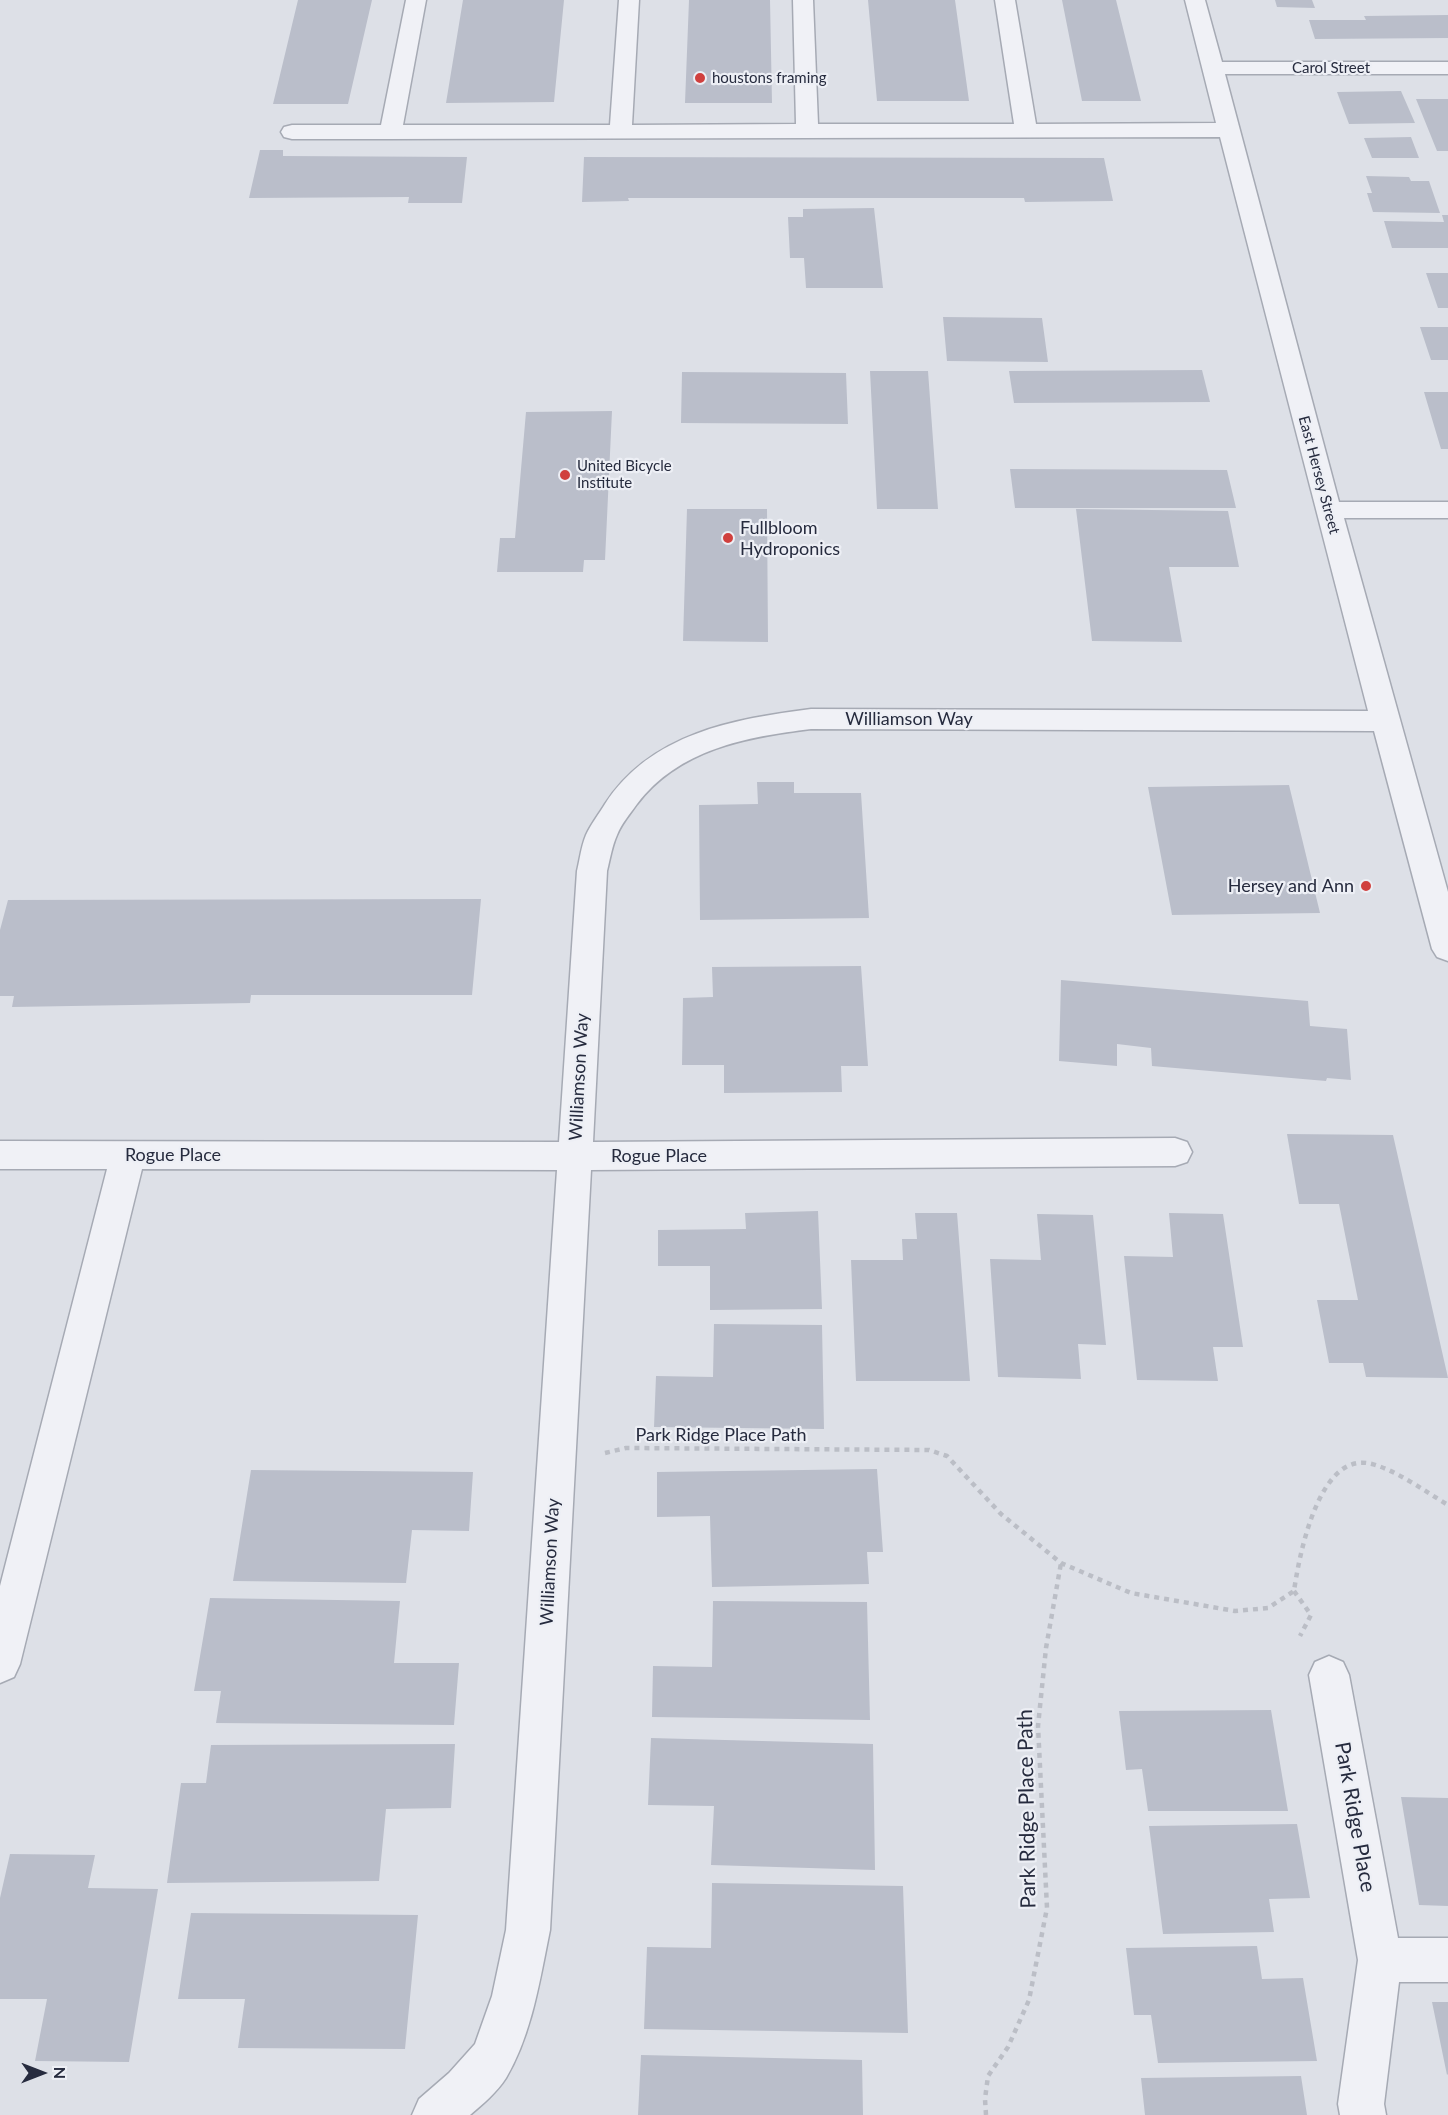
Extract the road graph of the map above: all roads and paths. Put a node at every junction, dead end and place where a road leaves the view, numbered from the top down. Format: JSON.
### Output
{"nodes":[{"id":1,"x":416,"y":0,"type":"edge"},
{"id":2,"x":629,"y":0,"type":"edge"},
{"id":3,"x":803,"y":0,"type":"edge"},
{"id":4,"x":1005,"y":0,"type":"edge"},
{"id":5,"x":1195,"y":0,"type":"edge"},
{"id":6,"x":1213,"y":68,"type":"junction"},
{"id":7,"x":1448,"y":68,"type":"edge"},
{"id":8,"x":1229,"y":130,"type":"junction"},
{"id":9,"x":621,"y":131,"type":"junction"},
{"id":10,"x":807,"y":131,"type":"junction"},
{"id":11,"x":1026,"y":131,"type":"junction"},
{"id":12,"x":292,"y":132,"type":"dead end"},
{"id":13,"x":391,"y":132,"type":"junction"},
{"id":14,"x":1328,"y":510,"type":"junction"},
{"id":15,"x":1448,"y":510,"type":"edge"},
{"id":16,"x":1384,"y":721,"type":"junction"},
{"id":17,"x":1448,"y":949,"type":"edge"},
{"id":18,"x":1174,"y":1152,"type":"dead end"},
{"id":19,"x":0,"y":1155,"type":"edge"},
{"id":20,"x":128,"y":1155,"type":"junction"},
{"id":21,"x":575,"y":1156,"type":"junction"},
{"id":22,"x":556,"y":1465,"type":"junction"},
{"id":23,"x":1448,"y":1505,"type":"edge"},
{"id":24,"x":1060,"y":1563,"type":"junction"},
{"id":25,"x":0,"y":1664,"type":"edge"},
{"id":26,"x":1329,"y":1675,"type":"dead end"},
{"id":27,"x":1380,"y":1960,"type":"junction"},
{"id":28,"x":1448,"y":1960,"type":"edge"},
{"id":29,"x":435,"y":2115,"type":"edge"},
{"id":30,"x":986,"y":2115,"type":"edge"},
{"id":31,"x":1363,"y":2115,"type":"edge"}],
"edges":[{"from":1,"to":13,"type":"street"},
{"from":2,"to":9,"type":"street"},
{"from":3,"to":10,"type":"street"},
{"from":4,"to":11,"type":"street"},
{"from":5,"to":6,"type":"street","name":"East Hersey Street"},
{"from":6,"to":7,"type":"street","name":"Carol Street"},
{"from":6,"to":8,"type":"street","name":"East Hersey Street"},
{"from":8,"to":11,"type":"street"},
{"from":8,"to":14,"type":"street","name":"East Hersey Street"},
{"from":9,"to":10,"type":"street"},
{"from":9,"to":13,"type":"street"},
{"from":10,"to":11,"type":"street"},
{"from":12,"to":13,"type":"street"},
{"from":14,"to":15,"type":"street"},
{"from":14,"to":16,"type":"street","name":"East Hersey Street"},
{"from":16,"to":17,"type":"street","name":"East Hersey Street"},
{"from":16,"to":21,"type":"street","name":"Williamson Way"},
{"from":18,"to":21,"type":"street","name":"Rogue Place"},
{"from":19,"to":20,"type":"street","name":"Rogue Place"},
{"from":20,"to":21,"type":"street","name":"Rogue Place"},
{"from":20,"to":25,"type":"street"},
{"from":21,"to":22,"type":"street","name":"Williamson Way"},
{"from":22,"to":24,"type":"path","name":"Park Ridge Place Path"},
{"from":22,"to":29,"type":"street","name":"Williamson Way"},
{"from":23,"to":24,"type":"path","name":"Park Ridge Place Path"},
{"from":24,"to":30,"type":"path","name":"Park Ridge Place Path"},
{"from":26,"to":27,"type":"street","name":"Park Ridge Place"},
{"from":27,"to":28,"type":"street"},
{"from":27,"to":31,"type":"street","name":"Park Ridge Place"}]}
